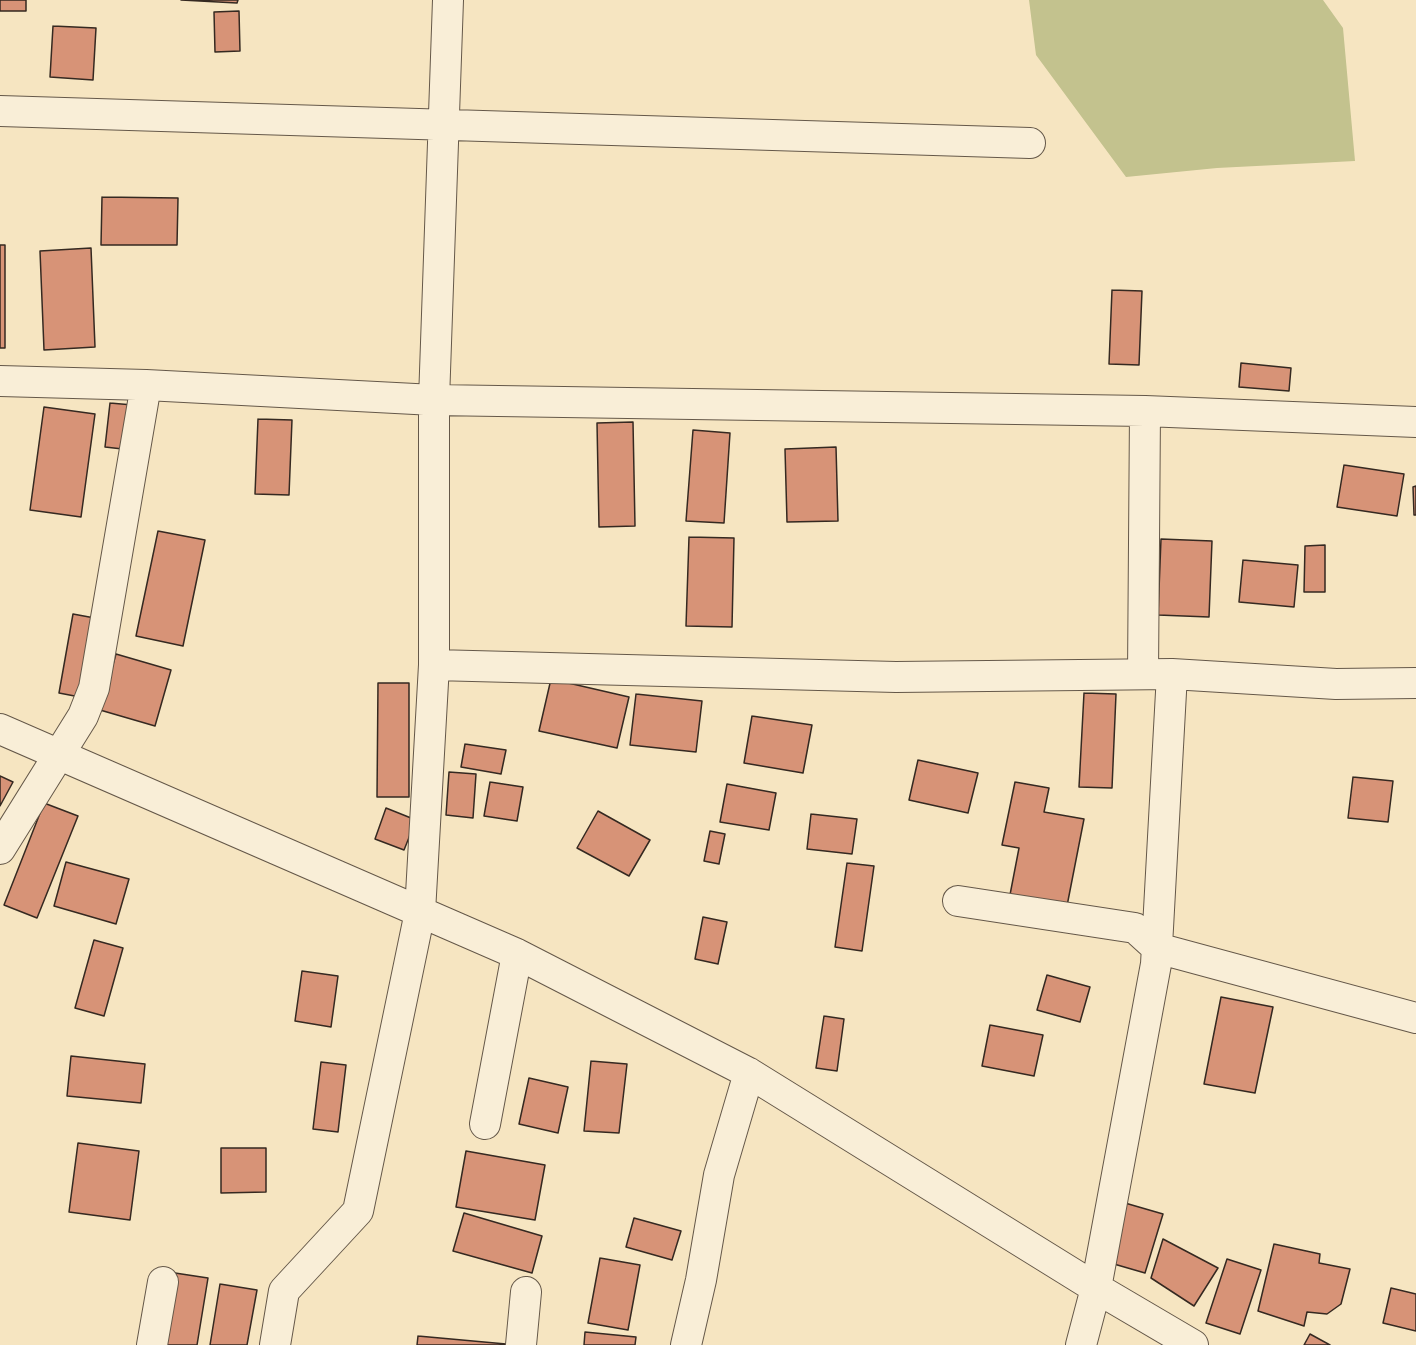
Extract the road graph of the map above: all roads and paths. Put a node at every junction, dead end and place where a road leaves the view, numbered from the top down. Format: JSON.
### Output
{"nodes":[{"id":1,"x":448,"y":0,"type":"edge"},
{"id":2,"x":0,"y":111,"type":"edge"},
{"id":3,"x":442,"y":124,"type":"junction"},
{"id":4,"x":1030,"y":143,"type":"dead end"},
{"id":5,"x":0,"y":381,"type":"edge"},
{"id":6,"x":146,"y":385,"type":"junction"},
{"id":7,"x":434,"y":400,"type":"junction"},
{"id":8,"x":1145,"y":411,"type":"junction"},
{"id":9,"x":1416,"y":422,"type":"edge"},
{"id":10,"x":434,"y":665,"type":"junction"},
{"id":11,"x":1143,"y":674,"type":"junction"},
{"id":12,"x":1172,"y":674,"type":"junction"},
{"id":13,"x":1416,"y":683,"type":"edge"},
{"id":14,"x":0,"y":729,"type":"edge"},
{"id":15,"x":60,"y":755,"type":"junction"},
{"id":16,"x":0,"y":849,"type":"edge"},
{"id":17,"x":958,"y":901,"type":"dead end"},
{"id":18,"x":420,"y":912,"type":"junction"},
{"id":19,"x":1156,"y":948,"type":"junction"},
{"id":20,"x":518,"y":954,"type":"junction"},
{"id":21,"x":1416,"y":1018,"type":"edge"},
{"id":22,"x":749,"y":1074,"type":"junction"},
{"id":23,"x":486,"y":1124,"type":"dead end"},
{"id":24,"x":163,"y":1282,"type":"dead end"},
{"id":25,"x":1096,"y":1288,"type":"junction"},
{"id":26,"x":526,"y":1292,"type":"dead end"},
{"id":27,"x":152,"y":1345,"type":"edge"},
{"id":28,"x":275,"y":1345,"type":"edge"},
{"id":29,"x":521,"y":1345,"type":"edge"},
{"id":30,"x":686,"y":1345,"type":"edge"},
{"id":31,"x":1081,"y":1345,"type":"edge"},
{"id":32,"x":1193,"y":1345,"type":"edge"}],
"edges":[{"from":1,"to":3,"type":"street"},
{"from":2,"to":3,"type":"street"},
{"from":3,"to":4,"type":"street"},
{"from":3,"to":7,"type":"street"},
{"from":5,"to":6,"type":"street"},
{"from":6,"to":7,"type":"street"},
{"from":6,"to":15,"type":"street"},
{"from":7,"to":8,"type":"street"},
{"from":7,"to":10,"type":"street"},
{"from":8,"to":9,"type":"street"},
{"from":8,"to":11,"type":"street"},
{"from":10,"to":11,"type":"street"},
{"from":10,"to":18,"type":"street"},
{"from":11,"to":12,"type":"street"},
{"from":12,"to":13,"type":"street"},
{"from":12,"to":19,"type":"street"},
{"from":14,"to":15,"type":"street"},
{"from":15,"to":16,"type":"street"},
{"from":15,"to":18,"type":"street"},
{"from":17,"to":19,"type":"street"},
{"from":18,"to":20,"type":"street"},
{"from":18,"to":28,"type":"street"},
{"from":19,"to":21,"type":"street"},
{"from":19,"to":25,"type":"street"},
{"from":20,"to":22,"type":"street"},
{"from":20,"to":23,"type":"street"},
{"from":22,"to":25,"type":"street"},
{"from":22,"to":30,"type":"street"},
{"from":24,"to":27,"type":"street"},
{"from":25,"to":31,"type":"street"},
{"from":25,"to":32,"type":"street"},
{"from":26,"to":29,"type":"street"}]}
